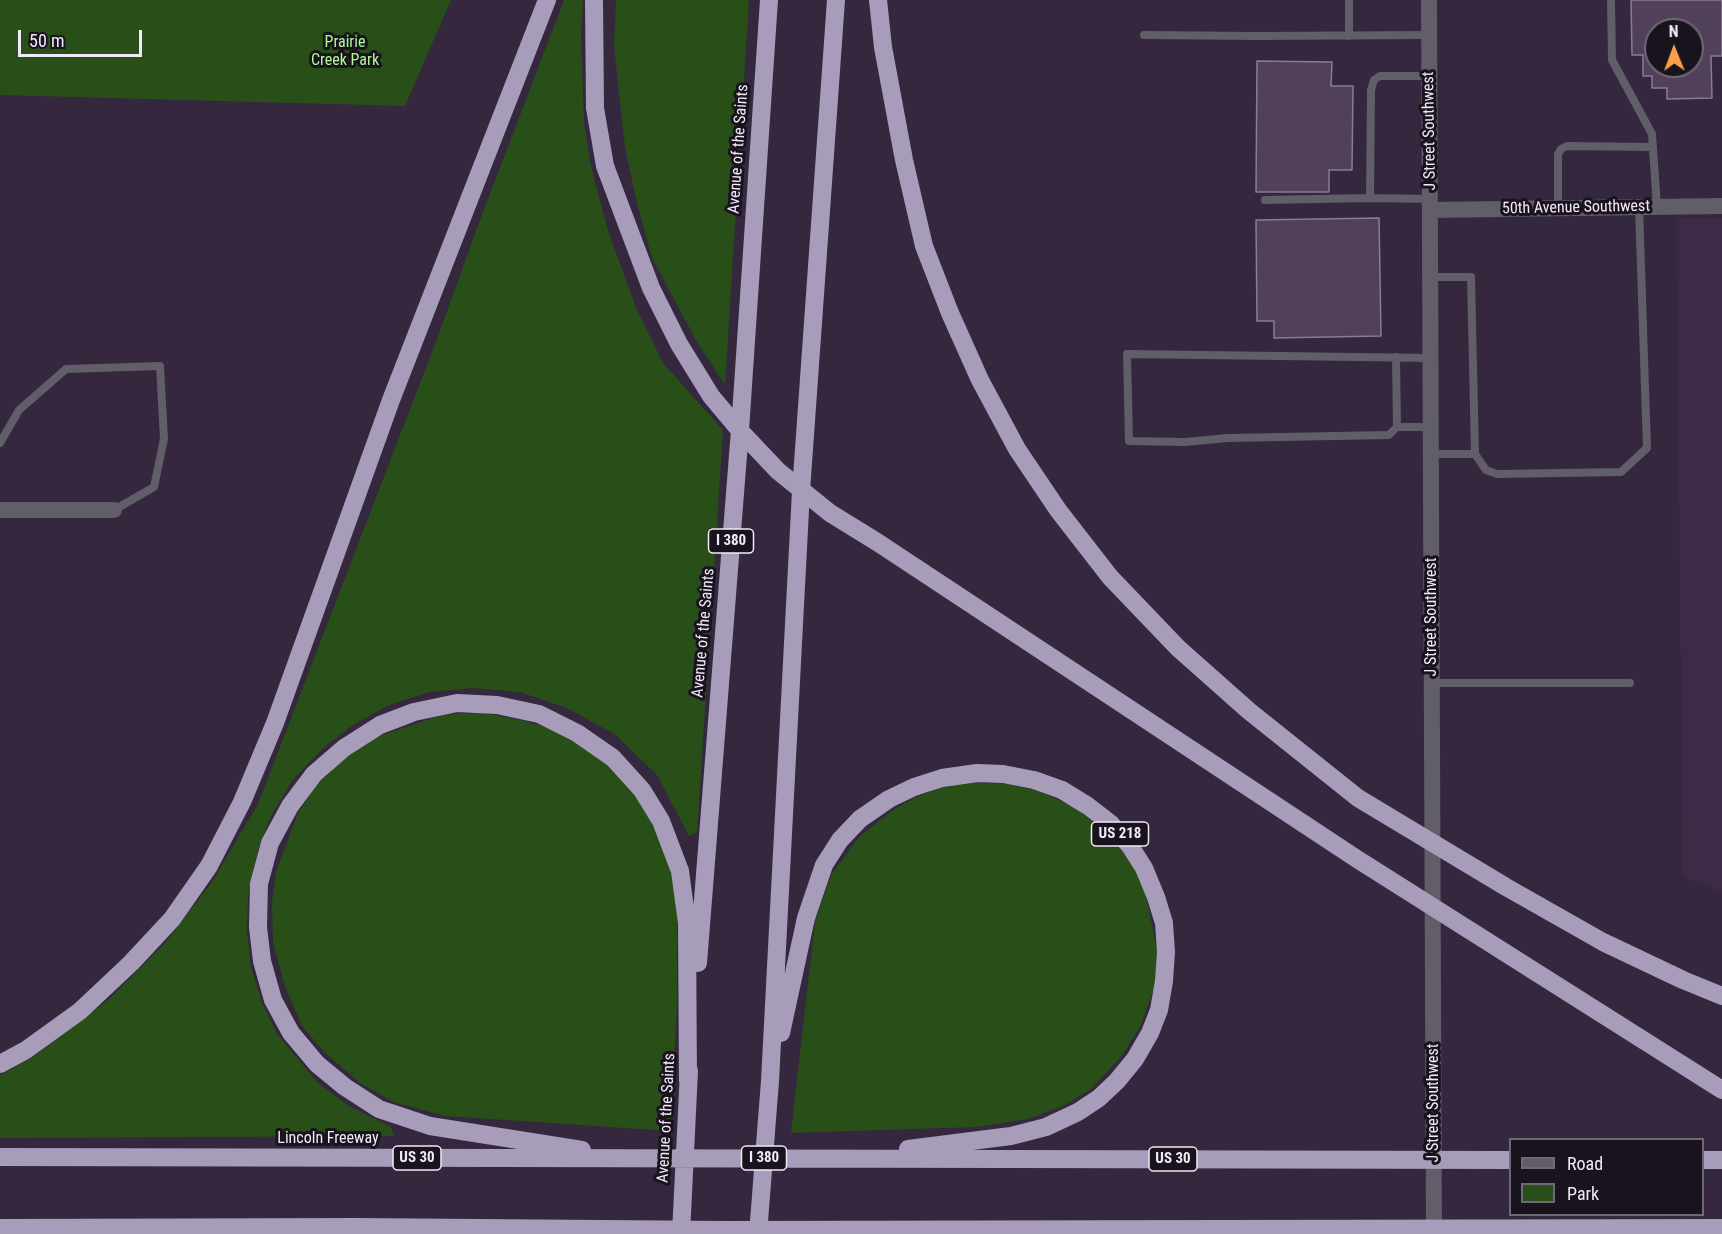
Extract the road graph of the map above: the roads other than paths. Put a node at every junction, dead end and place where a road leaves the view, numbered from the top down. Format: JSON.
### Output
{"nodes":[{"id":1,"x":547,"y":0,"type":"edge"},
{"id":2,"x":594,"y":0,"type":"edge"},
{"id":3,"x":769,"y":0,"type":"edge"},
{"id":4,"x":836,"y":0,"type":"edge"},
{"id":5,"x":878,"y":0,"type":"edge"},
{"id":6,"x":1349,"y":0,"type":"edge"},
{"id":7,"x":1429,"y":0,"type":"edge"},
{"id":8,"x":1611,"y":0,"type":"edge"},
{"id":9,"x":1144,"y":35,"type":"dead end"},
{"id":10,"x":1429,"y":35,"type":"junction"},
{"id":11,"x":1349,"y":36,"type":"junction"},
{"id":12,"x":1430,"y":76,"type":"junction"},
{"id":13,"x":1653,"y":147,"type":"junction"},
{"id":14,"x":1370,"y":198,"type":"junction"},
{"id":15,"x":1265,"y":200,"type":"dead end"},
{"id":16,"x":1431,"y":204,"type":"junction"},
{"id":17,"x":1722,"y":206,"type":"edge"},
{"id":18,"x":1639,"y":207,"type":"junction"},
{"id":19,"x":1657,"y":207,"type":"junction"},
{"id":20,"x":1558,"y":208,"type":"junction"},
{"id":21,"x":1431,"y":277,"type":"junction"},
{"id":22,"x":1396,"y":357,"type":"junction"},
{"id":23,"x":1431,"y":358,"type":"junction"},
{"id":24,"x":1431,"y":427,"type":"junction"},
{"id":25,"x":1397,"y":428,"type":"junction"},
{"id":26,"x":0,"y":443,"type":"edge"},
{"id":27,"x":1431,"y":454,"type":"junction"},
{"id":28,"x":1475,"y":454,"type":"junction"},
{"id":29,"x":0,"y":510,"type":"edge"},
{"id":30,"x":114,"y":510,"type":"joint"},
{"id":31,"x":1432,"y":683,"type":"junction"},
{"id":32,"x":1630,"y":683,"type":"dead end"},
{"id":33,"x":1722,"y":996,"type":"edge"},
{"id":34,"x":0,"y":1064,"type":"edge"},
{"id":35,"x":688,"y":1081,"type":"junction"},
{"id":36,"x":770,"y":1081,"type":"junction"},
{"id":37,"x":1719,"y":1087,"type":"edge"},
{"id":38,"x":0,"y":1157,"type":"edge"},
{"id":39,"x":644,"y":1159,"type":"junction"},
{"id":40,"x":835,"y":1159,"type":"junction"},
{"id":41,"x":1509,"y":1160,"type":"edge"},
{"id":42,"x":1704,"y":1160,"type":"edge"},
{"id":43,"x":1722,"y":1160,"type":"edge"},
{"id":44,"x":0,"y":1228,"type":"edge"},
{"id":45,"x":1722,"y":1228,"type":"edge"},
{"id":46,"x":725,"y":1230,"type":"junction"},
{"id":47,"x":681,"y":1234,"type":"edge"},
{"id":48,"x":758,"y":1234,"type":"edge"},
{"id":49,"x":765,"y":1234,"type":"edge"},
{"id":50,"x":1434,"y":1234,"type":"edge"}],
"edges":[{"from":1,"to":34,"type":"highway"},
{"from":2,"to":37,"type":"highway"},
{"from":3,"to":35,"type":"highway","name":"Avenue of the Saints","number":"I 380"},
{"from":4,"to":36,"type":"highway","number":"I 380"},
{"from":5,"to":33,"type":"highway"},
{"from":6,"to":11,"type":"lane"},
{"from":7,"to":10,"type":"street","name":"J Street Southwest"},
{"from":8,"to":13,"type":"lane"},
{"from":9,"to":11,"type":"lane"},
{"from":10,"to":11,"type":"lane"},
{"from":10,"to":12,"type":"street","name":"J Street Southwest"},
{"from":12,"to":14,"type":"lane"},
{"from":12,"to":16,"type":"street","name":"J Street Southwest"},
{"from":13,"to":19,"type":"lane"},
{"from":13,"to":20,"type":"lane"},
{"from":14,"to":15,"type":"lane"},
{"from":14,"to":16,"type":"lane"},
{"from":16,"to":20,"type":"street","name":"50th Avenue Southwest"},
{"from":16,"to":21,"type":"street","name":"J Street Southwest"},
{"from":17,"to":19,"type":"street","name":"50th Avenue Southwest"},
{"from":18,"to":19,"type":"street","name":"50th Avenue Southwest"},
{"from":18,"to":20,"type":"street","name":"50th Avenue Southwest"},
{"from":18,"to":28,"type":"lane"},
{"from":21,"to":23,"type":"street","name":"J Street Southwest"},
{"from":21,"to":28,"type":"lane"},
{"from":22,"to":23,"type":"lane"},
{"from":22,"to":25,"type":"lane"},
{"from":22,"to":25,"type":"lane"},
{"from":23,"to":24,"type":"street","name":"J Street Southwest"},
{"from":24,"to":25,"type":"lane"},
{"from":24,"to":27,"type":"street","name":"J Street Southwest"},
{"from":26,"to":30,"type":"lane"},
{"from":27,"to":28,"type":"lane"},
{"from":27,"to":31,"type":"street","name":"J Street Southwest"},
{"from":29,"to":30,"type":"street"},
{"from":31,"to":32,"type":"lane"},
{"from":31,"to":50,"type":"street","name":"J Street Southwest"},
{"from":35,"to":39,"type":"highway"},
{"from":35,"to":47,"type":"highway","name":"Avenue of the Saints","number":"I 380"},
{"from":36,"to":40,"type":"highway","number":"US 218"},
{"from":36,"to":48,"type":"highway","number":"I 380"},
{"from":38,"to":39,"type":"highway","name":"Lincoln Freeway","number":"US 30"},
{"from":39,"to":40,"type":"highway","name":"Lincoln Freeway","number":"US 30"},
{"from":40,"to":41,"type":"highway","number":"US 30"},
{"from":42,"to":43,"type":"highway"},
{"from":44,"to":46,"type":"highway"},
{"from":45,"to":46,"type":"highway"},
{"from":46,"to":49,"type":"highway"}]}
